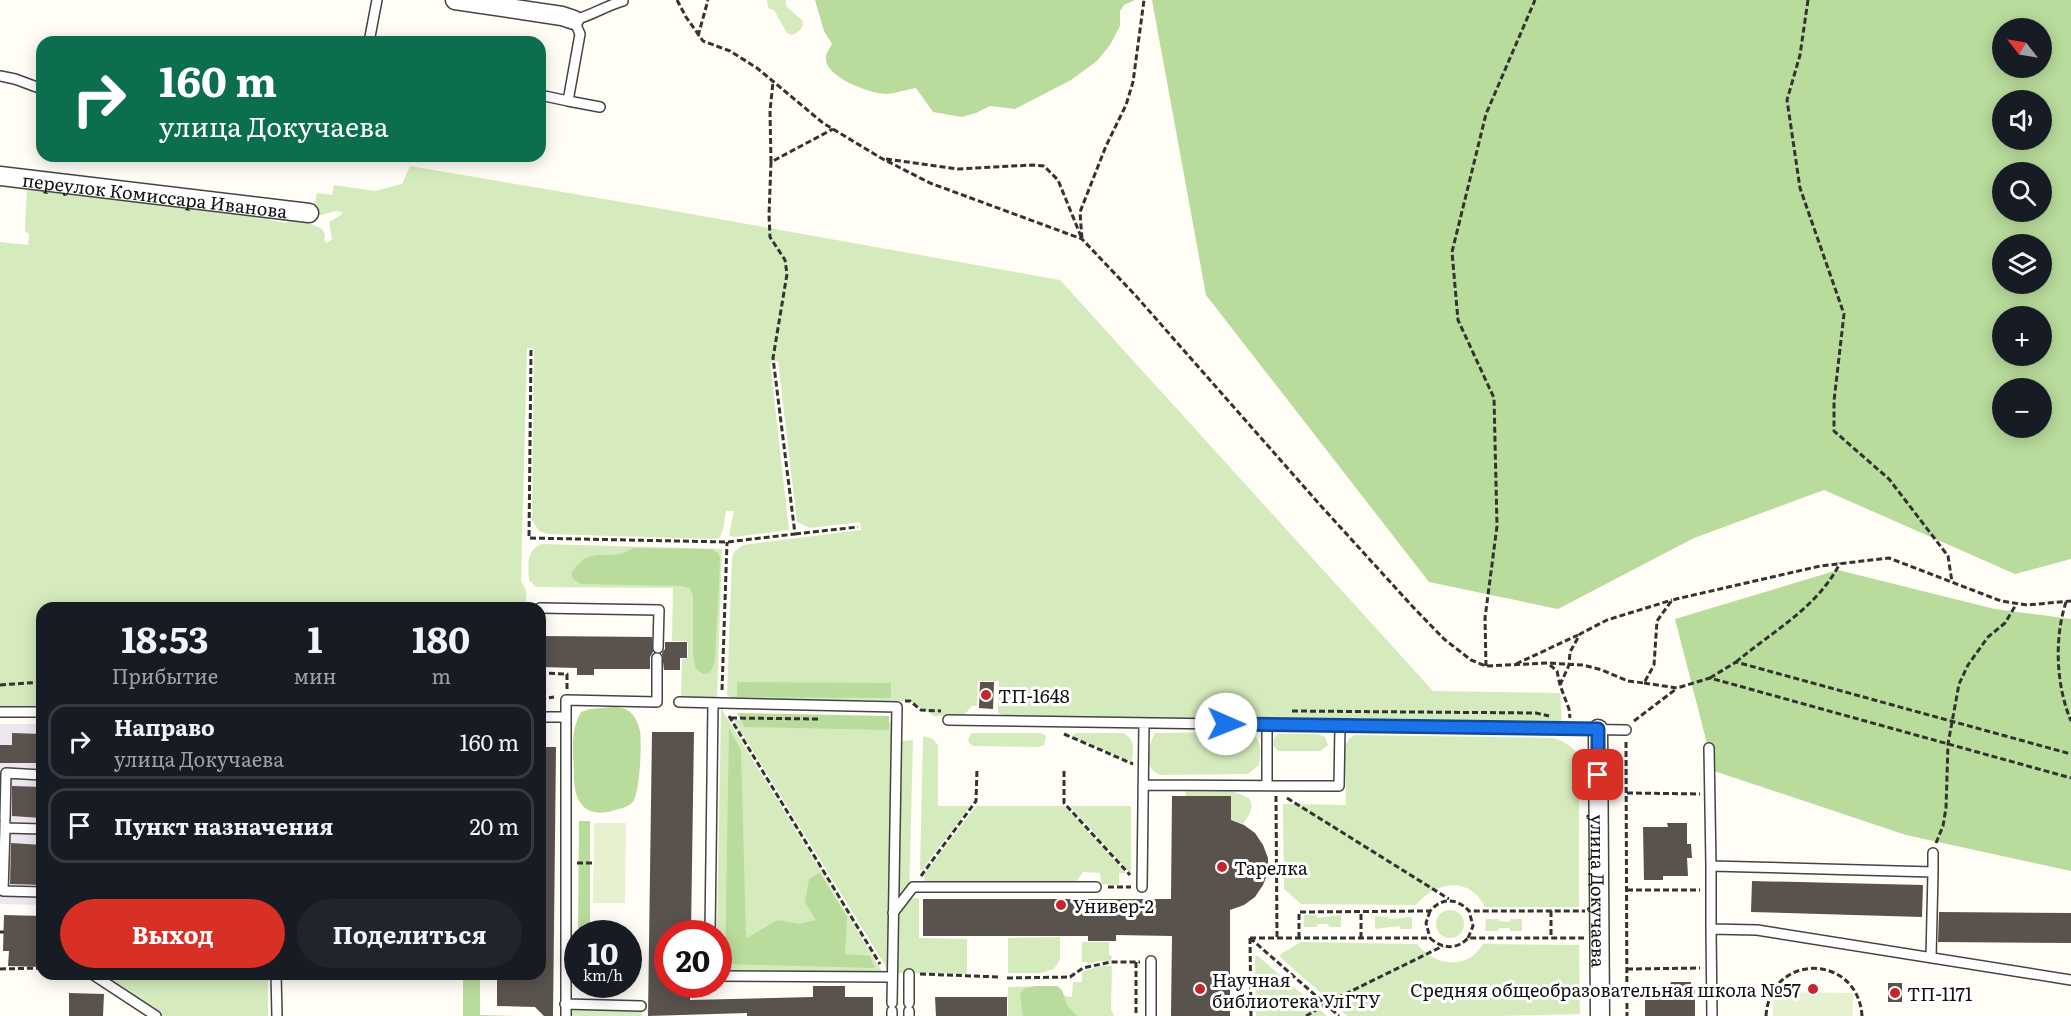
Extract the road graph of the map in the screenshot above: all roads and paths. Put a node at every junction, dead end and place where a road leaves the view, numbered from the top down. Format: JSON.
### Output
{"nodes":[{"id":1,"x":377,"y":0,"type":"edge"},
{"id":2,"x":455,"y":0,"type":"edge"},
{"id":3,"x":677,"y":0,"type":"edge"},
{"id":4,"x":708,"y":0,"type":"edge"},
{"id":5,"x":1144,"y":0,"type":"edge"},
{"id":6,"x":1534,"y":0,"type":"edge"},
{"id":7,"x":1808,"y":0,"type":"edge"},
{"id":8,"x":623,"y":1,"type":"edge"},
{"id":9,"x":574,"y":20,"type":"junction"},
{"id":10,"x":370,"y":36,"type":"edge"},
{"id":11,"x":698,"y":36,"type":"junction"},
{"id":12,"x":0,"y":76,"type":"edge"},
{"id":13,"x":773,"y":82,"type":"junction"},
{"id":14,"x":36,"y":87,"type":"edge"},
{"id":15,"x":546,"y":96,"type":"edge"},
{"id":16,"x":568,"y":100,"type":"junction"},
{"id":17,"x":600,"y":107,"type":"dead end"},
{"id":18,"x":833,"y":129,"type":"junction"},
{"id":19,"x":881,"y":159,"type":"junction"},
{"id":20,"x":771,"y":162,"type":"junction"},
{"id":21,"x":0,"y":176,"type":"edge"},
{"id":22,"x":309,"y":213,"type":"dead end"},
{"id":23,"x":1082,"y":240,"type":"junction"},
{"id":24,"x":531,"y":350,"type":"dead end"},
{"id":25,"x":858,"y":527,"type":"dead end"},
{"id":26,"x":795,"y":534,"type":"junction"},
{"id":27,"x":727,"y":542,"type":"junction"},
{"id":28,"x":1840,"y":563,"type":"junction"},
{"id":29,"x":1952,"y":582,"type":"junction"},
{"id":30,"x":1672,"y":600,"type":"junction"},
{"id":31,"x":2071,"y":601,"type":"edge"},
{"id":32,"x":2066,"y":602,"type":"junction"},
{"id":33,"x":2017,"y":603,"type":"junction"},
{"id":34,"x":546,"y":608,"type":"edge"},
{"id":35,"x":1580,"y":634,"type":"junction"},
{"id":36,"x":1736,"y":662,"type":"junction"},
{"id":37,"x":1548,"y":663,"type":"junction"},
{"id":38,"x":1515,"y":665,"type":"junction"},
{"id":39,"x":1569,"y":665,"type":"junction"},
{"id":40,"x":1486,"y":666,"type":"junction"},
{"id":41,"x":546,"y":673,"type":"edge"},
{"id":42,"x":1710,"y":678,"type":"junction"},
{"id":43,"x":36,"y":682,"type":"edge"},
{"id":44,"x":1644,"y":683,"type":"junction"},
{"id":45,"x":0,"y":685,"type":"edge"},
{"id":46,"x":1560,"y":685,"type":"junction"},
{"id":47,"x":1677,"y":688,"type":"junction"},
{"id":48,"x":566,"y":700,"type":"junction"},
{"id":49,"x":679,"y":702,"type":"dead end"},
{"id":50,"x":717,"y":703,"type":"junction"},
{"id":51,"x":0,"y":712,"type":"edge"},
{"id":52,"x":36,"y":712,"type":"edge"},
{"id":53,"x":546,"y":717,"type":"edge"},
{"id":54,"x":566,"y":717,"type":"junction"},
{"id":55,"x":735,"y":718,"type":"dead end"},
{"id":56,"x":948,"y":720,"type":"dead end"},
{"id":57,"x":1952,"y":721,"type":"junction"},
{"id":58,"x":2071,"y":721,"type":"edge"},
{"id":59,"x":1144,"y":723,"type":"junction"},
{"id":60,"x":1267,"y":724,"type":"junction"},
{"id":61,"x":1340,"y":725,"type":"junction"},
{"id":62,"x":1570,"y":729,"type":"junction"},
{"id":63,"x":1598,"y":729,"type":"junction"},
{"id":64,"x":1626,"y":730,"type":"junction"},
{"id":65,"x":1063,"y":734,"type":"dead end"},
{"id":66,"x":1948,"y":744,"type":"junction"},
{"id":67,"x":1709,"y":748,"type":"dead end"},
{"id":68,"x":2071,"y":754,"type":"edge"},
{"id":69,"x":1143,"y":768,"type":"junction"},
{"id":70,"x":977,"y":769,"type":"dead end"},
{"id":71,"x":1064,"y":771,"type":"dead end"},
{"id":72,"x":36,"y":775,"type":"edge"},
{"id":73,"x":2071,"y":777,"type":"edge"},
{"id":74,"x":1143,"y":785,"type":"junction"},
{"id":75,"x":1267,"y":785,"type":"junction"},
{"id":76,"x":1627,"y":793,"type":"junction"},
{"id":77,"x":1710,"y":794,"type":"junction"},
{"id":78,"x":3,"y":822,"type":"edge"},
{"id":79,"x":36,"y":828,"type":"edge"},
{"id":80,"x":1933,"y":853,"type":"joint"},
{"id":81,"x":1711,"y":866,"type":"junction"},
{"id":82,"x":1933,"y":872,"type":"junction"},
{"id":83,"x":913,"y":887,"type":"junction"},
{"id":84,"x":1096,"y":887,"type":"joint"},
{"id":85,"x":1142,"y":887,"type":"junction"},
{"id":86,"x":1627,"y":890,"type":"junction"},
{"id":87,"x":1711,"y":890,"type":"junction"},
{"id":88,"x":36,"y":892,"type":"edge"},
{"id":89,"x":1450,"y":900,"type":"junction"},
{"id":90,"x":1430,"y":911,"type":"junction"},
{"id":91,"x":1469,"y":911,"type":"junction"},
{"id":92,"x":1551,"y":911,"type":"junction"},
{"id":93,"x":1599,"y":911,"type":"junction"},
{"id":94,"x":1361,"y":912,"type":"junction"},
{"id":95,"x":893,"y":914,"type":"junction"},
{"id":96,"x":710,"y":920,"type":"edge"},
{"id":97,"x":1711,"y":929,"type":"junction"},
{"id":98,"x":1250,"y":938,"type":"junction"},
{"id":99,"x":1277,"y":938,"type":"junction"},
{"id":100,"x":1299,"y":938,"type":"junction"},
{"id":101,"x":1361,"y":938,"type":"junction"},
{"id":102,"x":1430,"y":938,"type":"junction"},
{"id":103,"x":1468,"y":938,"type":"junction"},
{"id":104,"x":1551,"y":938,"type":"junction"},
{"id":105,"x":1600,"y":938,"type":"junction"},
{"id":106,"x":1443,"y":946,"type":"junction"},
{"id":107,"x":1931,"y":958,"type":"junction"},
{"id":108,"x":1150,"y":961,"type":"joint"},
{"id":109,"x":1136,"y":962,"type":"junction"},
{"id":110,"x":36,"y":968,"type":"edge"},
{"id":111,"x":1712,"y":968,"type":"junction"},
{"id":112,"x":0,"y":969,"type":"edge"},
{"id":113,"x":1627,"y":969,"type":"junction"},
{"id":114,"x":909,"y":974,"type":"joint"},
{"id":115,"x":732,"y":976,"type":"edge"},
{"id":116,"x":892,"y":977,"type":"junction"},
{"id":117,"x":999,"y":977,"type":"dead end"},
{"id":118,"x":1007,"y":978,"type":"dead end"},
{"id":119,"x":101,"y":980,"type":"edge"},
{"id":120,"x":276,"y":980,"type":"edge"},
{"id":121,"x":2071,"y":980,"type":"edge"},
{"id":122,"x":566,"y":1004,"type":"junction"},
{"id":123,"x":1325,"y":1004,"type":"junction"},
{"id":124,"x":641,"y":1006,"type":"dead end"},
{"id":125,"x":892,"y":1010,"type":"edge"},
{"id":126,"x":909,"y":1010,"type":"edge"},
{"id":127,"x":154,"y":1015,"type":"edge"},
{"id":128,"x":277,"y":1016,"type":"edge"},
{"id":129,"x":566,"y":1016,"type":"edge"},
{"id":130,"x":1136,"y":1016,"type":"edge"},
{"id":131,"x":1150,"y":1016,"type":"edge"},
{"id":132,"x":1251,"y":1016,"type":"edge"},
{"id":133,"x":1306,"y":1016,"type":"edge"},
{"id":134,"x":1339,"y":1016,"type":"edge"},
{"id":135,"x":1600,"y":1016,"type":"edge"},
{"id":136,"x":1628,"y":1016,"type":"edge"},
{"id":137,"x":1712,"y":1016,"type":"edge"},
{"id":138,"x":1766,"y":1016,"type":"edge"},
{"id":139,"x":1862,"y":1016,"type":"edge"}],
"edges":[{"from":1,"to":10,"type":"lane"},
{"from":2,"to":9,"type":"street"},
{"from":3,"to":11,"type":"path"},
{"from":4,"to":11,"type":"path"},
{"from":5,"to":23,"type":"path"},
{"from":6,"to":40,"type":"path"},
{"from":7,"to":29,"type":"path"},
{"from":8,"to":9,"type":"lane"},
{"from":9,"to":16,"type":"lane"},
{"from":11,"to":13,"type":"path"},
{"from":12,"to":14,"type":"lane"},
{"from":13,"to":18,"type":"path"},
{"from":13,"to":20,"type":"path"},
{"from":15,"to":16,"type":"lane"},
{"from":16,"to":17,"type":"lane"},
{"from":18,"to":19,"type":"path"},
{"from":18,"to":20,"type":"path"},
{"from":19,"to":23,"type":"path"},
{"from":19,"to":23,"type":"path"},
{"from":20,"to":26,"type":"path"},
{"from":21,"to":22,"type":"street","name":"переулок Комиссара Иванова"},
{"from":23,"to":40,"type":"path"},
{"from":24,"to":27,"type":"path"},
{"from":25,"to":26,"type":"path"},
{"from":26,"to":27,"type":"path"},
{"from":27,"to":50,"type":"path"},
{"from":28,"to":29,"type":"path"},
{"from":28,"to":30,"type":"path"},
{"from":28,"to":36,"type":"path"},
{"from":29,"to":33,"type":"path"},
{"from":30,"to":35,"type":"path"},
{"from":30,"to":44,"type":"path"},
{"from":31,"to":32,"type":"path"},
{"from":32,"to":33,"type":"path"},
{"from":32,"to":58,"type":"path"},
{"from":33,"to":57,"type":"path"},
{"from":34,"to":48,"type":"lane"},
{"from":35,"to":38,"type":"path"},
{"from":35,"to":39,"type":"path"},
{"from":36,"to":42,"type":"path"},
{"from":36,"to":57,"type":"path"},
{"from":37,"to":38,"type":"path"},
{"from":37,"to":39,"type":"path"},
{"from":37,"to":46,"type":"path"},
{"from":38,"to":40,"type":"path"},
{"from":39,"to":44,"type":"path"},
{"from":39,"to":46,"type":"path"},
{"from":41,"to":48,"type":"path"},
{"from":42,"to":47,"type":"path"},
{"from":42,"to":66,"type":"path"},
{"from":43,"to":45,"type":"path"},
{"from":44,"to":47,"type":"path"},
{"from":46,"to":62,"type":"path"},
{"from":47,"to":64,"type":"path"},
{"from":48,"to":54,"type":"lane"},
{"from":49,"to":50,"type":"lane"},
{"from":50,"to":95,"type":"lane"},
{"from":50,"to":96,"type":"lane"},
{"from":51,"to":52,"type":"lane"},
{"from":53,"to":54,"type":"lane"},
{"from":54,"to":122,"type":"lane"},
{"from":55,"to":116,"type":"path"},
{"from":56,"to":59,"type":"lane"},
{"from":57,"to":66,"type":"path"},
{"from":57,"to":68,"type":"path"},
{"from":59,"to":60,"type":"lane"},
{"from":59,"to":69,"type":"lane"},
{"from":60,"to":61,"type":"lane"},
{"from":60,"to":75,"type":"lane"},
{"from":61,"to":62,"type":"lane"},
{"from":61,"to":75,"type":"lane"},
{"from":62,"to":63,"type":"lane"},
{"from":63,"to":64,"type":"lane"},
{"from":63,"to":93,"type":"street","name":"улица Докучаева"},
{"from":64,"to":76,"type":"path"},
{"from":65,"to":69,"type":"path"},
{"from":66,"to":73,"type":"path"},
{"from":66,"to":80,"type":"path"},
{"from":67,"to":77,"type":"lane"},
{"from":69,"to":74,"type":"lane"},
{"from":70,"to":83,"type":"path"},
{"from":71,"to":85,"type":"path"},
{"from":72,"to":78,"type":"lane"},
{"from":74,"to":75,"type":"lane"},
{"from":74,"to":85,"type":"lane"},
{"from":76,"to":77,"type":"path"},
{"from":76,"to":86,"type":"path"},
{"from":77,"to":81,"type":"lane"},
{"from":78,"to":79,"type":"lane"},
{"from":78,"to":88,"type":"lane"},
{"from":80,"to":82,"type":"lane"},
{"from":81,"to":82,"type":"lane"},
{"from":81,"to":87,"type":"lane"},
{"from":82,"to":107,"type":"lane"},
{"from":83,"to":84,"type":"lane"},
{"from":83,"to":95,"type":"lane"},
{"from":84,"to":85,"type":"path"},
{"from":86,"to":87,"type":"path"},
{"from":86,"to":113,"type":"path"},
{"from":87,"to":97,"type":"lane"},
{"from":89,"to":90,"type":"path"},
{"from":89,"to":91,"type":"path"},
{"from":89,"to":99,"type":"path"},
{"from":90,"to":94,"type":"path"},
{"from":90,"to":102,"type":"path"},
{"from":91,"to":92,"type":"path"},
{"from":91,"to":103,"type":"path"},
{"from":92,"to":93,"type":"path"},
{"from":92,"to":104,"type":"path"},
{"from":93,"to":105,"type":"street","name":"улица Докучаева"},
{"from":94,"to":100,"type":"path"},
{"from":94,"to":101,"type":"path"},
{"from":95,"to":116,"type":"lane"},
{"from":97,"to":107,"type":"lane"},
{"from":97,"to":111,"type":"lane"},
{"from":98,"to":99,"type":"path"},
{"from":98,"to":123,"type":"path"},
{"from":98,"to":132,"type":"path"},
{"from":99,"to":100,"type":"path"},
{"from":100,"to":101,"type":"path"},
{"from":101,"to":102,"type":"path"},
{"from":102,"to":106,"type":"path"},
{"from":103,"to":104,"type":"path"},
{"from":103,"to":106,"type":"path"},
{"from":104,"to":105,"type":"path"},
{"from":105,"to":135,"type":"street","name":"улица Докучаева"},
{"from":106,"to":123,"type":"path"},
{"from":107,"to":121,"type":"lane"},
{"from":108,"to":109,"type":"path"},
{"from":108,"to":131,"type":"lane"},
{"from":109,"to":118,"type":"path"},
{"from":109,"to":130,"type":"path"},
{"from":110,"to":112,"type":"path"},
{"from":111,"to":113,"type":"path"},
{"from":111,"to":137,"type":"lane"},
{"from":113,"to":136,"type":"path"},
{"from":114,"to":117,"type":"path"},
{"from":114,"to":126,"type":"lane"},
{"from":115,"to":116,"type":"lane"},
{"from":116,"to":125,"type":"lane"},
{"from":119,"to":127,"type":"lane"},
{"from":120,"to":128,"type":"lane"},
{"from":122,"to":124,"type":"lane"},
{"from":122,"to":129,"type":"lane"},
{"from":123,"to":133,"type":"path"},
{"from":123,"to":134,"type":"path"},
{"from":138,"to":139,"type":"path"}]}
